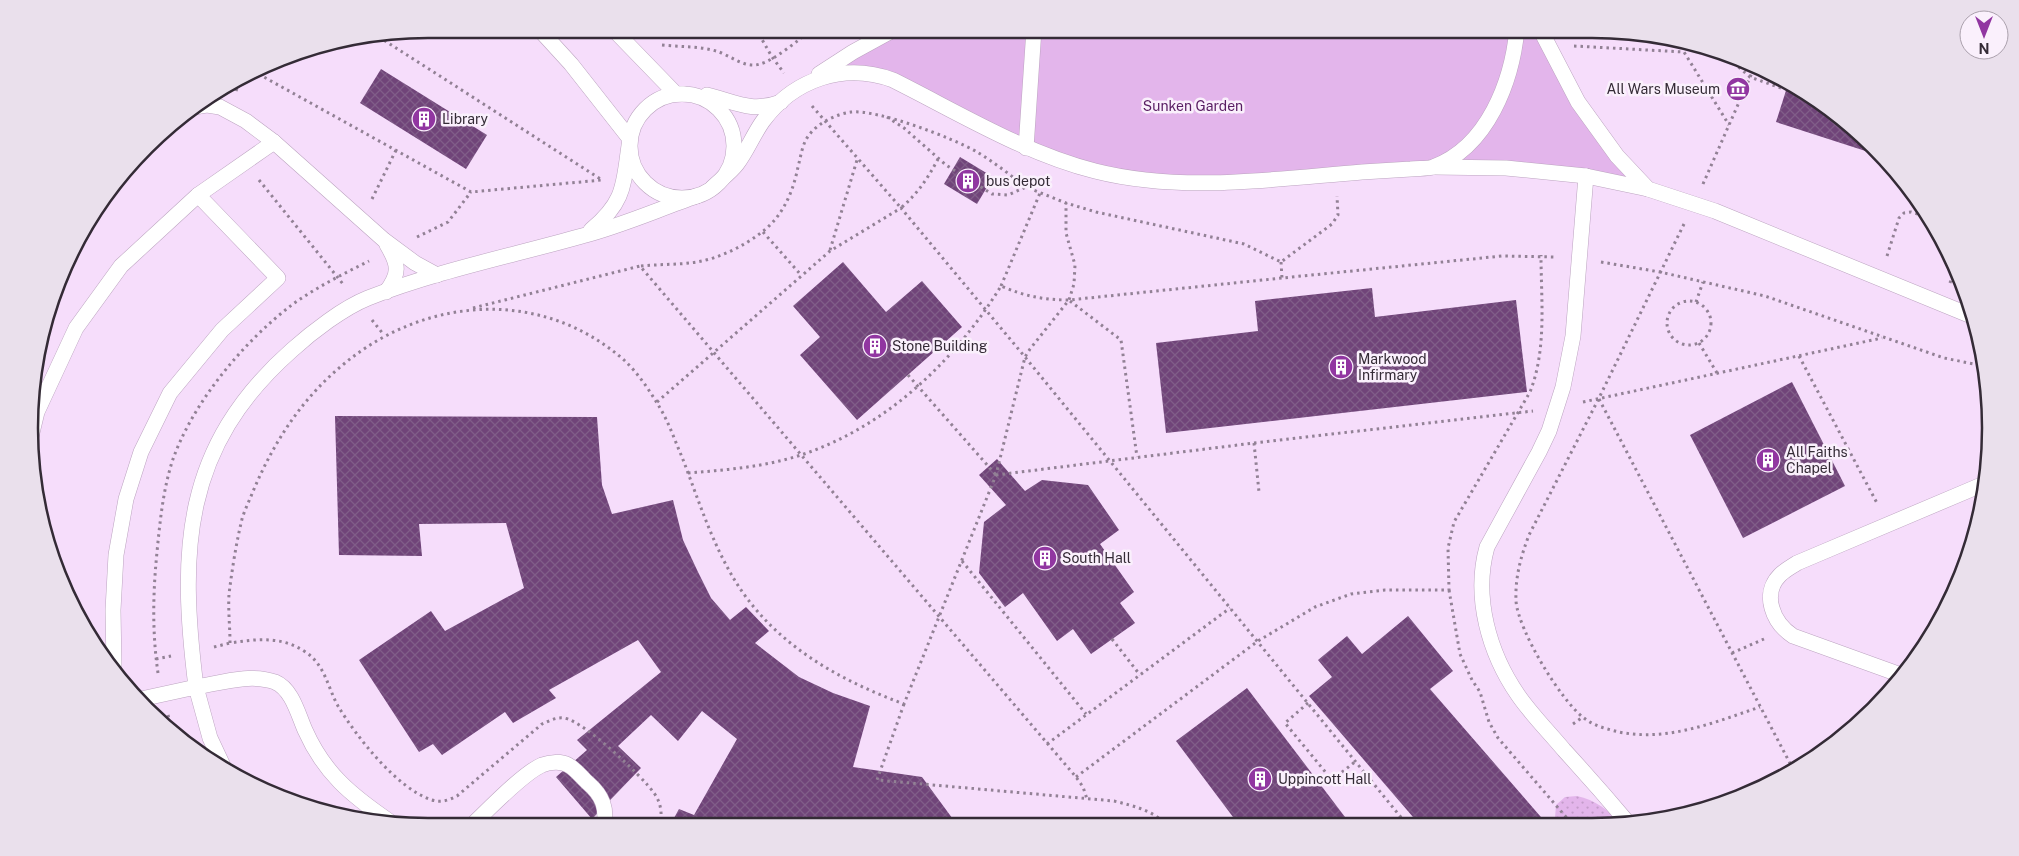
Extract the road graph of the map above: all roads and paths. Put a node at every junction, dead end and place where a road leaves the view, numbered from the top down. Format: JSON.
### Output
{"nodes":[{"id":1,"x":547,"y":38,"type":"edge"},
{"id":2,"x":622,"y":38,"type":"edge"},
{"id":3,"x":761,"y":38,"type":"edge"},
{"id":4,"x":799,"y":38,"type":"edge"},
{"id":5,"x":879,"y":38,"type":"edge"},
{"id":6,"x":1033,"y":38,"type":"edge"},
{"id":7,"x":1516,"y":38,"type":"edge"},
{"id":8,"x":1544,"y":38,"type":"edge"},
{"id":9,"x":384,"y":40,"type":"edge"},
{"id":10,"x":658,"y":44,"type":"dead end"},
{"id":11,"x":1548,"y":45,"type":"junction"},
{"id":12,"x":772,"y":57,"type":"junction"},
{"id":13,"x":1736,"y":65,"type":"edge"},
{"id":14,"x":1753,"y":73,"type":"edge"},
{"id":15,"x":261,"y":75,"type":"edge"},
{"id":16,"x":1750,"y":78,"type":"junction"},
{"id":17,"x":237,"y":88,"type":"edge"},
{"id":18,"x":1781,"y":88,"type":"dead end"},
{"id":19,"x":797,"y":90,"type":"junction"},
{"id":20,"x":676,"y":94,"type":"junction"},
{"id":21,"x":782,"y":102,"type":"junction"},
{"id":22,"x":208,"y":105,"type":"edge"},
{"id":23,"x":228,"y":111,"type":"junction"},
{"id":24,"x":887,"y":117,"type":"junction"},
{"id":25,"x":825,"y":122,"type":"junction"},
{"id":26,"x":1729,"y":126,"type":"junction"},
{"id":27,"x":630,"y":139,"type":"junction"},
{"id":28,"x":274,"y":142,"type":"junction"},
{"id":29,"x":1026,"y":148,"type":"junction"},
{"id":30,"x":396,"y":150,"type":"junction"},
{"id":31,"x":938,"y":159,"type":"junction"},
{"id":32,"x":857,"y":160,"type":"junction"},
{"id":33,"x":245,"y":163,"type":"junction"},
{"id":34,"x":1432,"y":167,"type":"junction"},
{"id":35,"x":1335,"y":174,"type":"junction"},
{"id":36,"x":1586,"y":176,"type":"junction"},
{"id":37,"x":1026,"y":187,"type":"junction"},
{"id":38,"x":712,"y":188,"type":"junction"},
{"id":39,"x":1648,"y":189,"type":"junction"},
{"id":40,"x":1040,"y":193,"type":"junction"},
{"id":41,"x":198,"y":195,"type":"junction"},
{"id":42,"x":697,"y":196,"type":"junction"},
{"id":43,"x":1066,"y":203,"type":"junction"},
{"id":44,"x":1694,"y":204,"type":"junction"},
{"id":45,"x":901,"y":208,"type":"junction"},
{"id":46,"x":1918,"y":214,"type":"edge"},
{"id":47,"x":362,"y":220,"type":"junction"},
{"id":48,"x":763,"y":232,"type":"junction"},
{"id":49,"x":585,"y":236,"type":"junction"},
{"id":50,"x":384,"y":240,"type":"junction"},
{"id":51,"x":830,"y":251,"type":"junction"},
{"id":52,"x":1541,"y":255,"type":"junction"},
{"id":53,"x":1579,"y":259,"type":"junction"},
{"id":54,"x":1281,"y":262,"type":"junction"},
{"id":55,"x":640,"y":266,"type":"junction"},
{"id":56,"x":1660,"y":272,"type":"junction"},
{"id":57,"x":437,"y":274,"type":"junction"},
{"id":58,"x":801,"y":275,"type":"junction"},
{"id":59,"x":1282,"y":278,"type":"junction"},
{"id":60,"x":1880,"y":279,"type":"junction"},
{"id":61,"x":1703,"y":282,"type":"junction"},
{"id":62,"x":1001,"y":286,"type":"junction"},
{"id":63,"x":386,"y":292,"type":"junction"},
{"id":64,"x":1069,"y":300,"type":"junction"},
{"id":65,"x":1696,"y":302,"type":"junction"},
{"id":66,"x":359,"y":303,"type":"junction"},
{"id":67,"x":465,"y":310,"type":"junction"},
{"id":68,"x":986,"y":310,"type":"junction"},
{"id":69,"x":1964,"y":313,"type":"edge"},
{"id":70,"x":384,"y":336,"type":"junction"},
{"id":71,"x":1699,"y":342,"type":"junction"},
{"id":72,"x":715,"y":353,"type":"junction"},
{"id":73,"x":1799,"y":356,"type":"dead end"},
{"id":74,"x":1025,"y":357,"type":"junction"},
{"id":75,"x":1976,"y":364,"type":"edge"},
{"id":76,"x":1717,"y":373,"type":"dead end"},
{"id":77,"x":908,"y":375,"type":"dead end"},
{"id":78,"x":919,"y":387,"type":"junction"},
{"id":79,"x":1599,"y":398,"type":"junction"},
{"id":80,"x":657,"y":402,"type":"junction"},
{"id":81,"x":38,"y":410,"type":"edge"},
{"id":82,"x":801,"y":455,"type":"junction"},
{"id":83,"x":1137,"y":457,"type":"junction"},
{"id":84,"x":688,"y":472,"type":"junction"},
{"id":85,"x":996,"y":474,"type":"junction"},
{"id":86,"x":1977,"y":487,"type":"edge"},
{"id":87,"x":1260,"y":492,"type":"dead end"},
{"id":88,"x":1888,"y":524,"type":"junction"},
{"id":89,"x":962,"y":561,"type":"junction"},
{"id":90,"x":1449,"y":590,"type":"junction"},
{"id":91,"x":1230,"y":608,"type":"junction"},
{"id":92,"x":939,"y":618,"type":"junction"},
{"id":93,"x":1784,"y":630,"type":"junction"},
{"id":94,"x":1112,"y":639,"type":"dead end"},
{"id":95,"x":1258,"y":641,"type":"junction"},
{"id":96,"x":1732,"y":654,"type":"junction"},
{"id":97,"x":114,"y":660,"type":"edge"},
{"id":98,"x":1895,"y":673,"type":"edge"},
{"id":99,"x":1140,"y":675,"type":"junction"},
{"id":100,"x":196,"y":687,"type":"junction"},
{"id":101,"x":146,"y":698,"type":"edge"},
{"id":102,"x":1308,"y":703,"type":"junction"},
{"id":103,"x":904,"y":704,"type":"junction"},
{"id":104,"x":1760,"y":707,"type":"junction"},
{"id":105,"x":1086,"y":714,"type":"junction"},
{"id":106,"x":1046,"y":744,"type":"junction"},
{"id":107,"x":219,"y":758,"type":"edge"},
{"id":108,"x":1356,"y":761,"type":"junction"},
{"id":109,"x":1790,"y":764,"type":"edge"},
{"id":110,"x":1076,"y":777,"type":"junction"},
{"id":111,"x":1087,"y":799,"type":"junction"},
{"id":112,"x":380,"y":815,"type":"edge"},
{"id":113,"x":1624,"y":817,"type":"edge"},
{"id":114,"x":480,"y":818,"type":"edge"},
{"id":115,"x":606,"y":818,"type":"edge"},
{"id":116,"x":660,"y":818,"type":"edge"},
{"id":117,"x":1159,"y":818,"type":"edge"},
{"id":118,"x":1402,"y":818,"type":"edge"},
{"id":119,"x":1567,"y":818,"type":"edge"}],
"edges":[{"from":1,"to":27,"type":"lane"},
{"from":2,"to":20,"type":"lane"},
{"from":3,"to":12,"type":"path"},
{"from":4,"to":12,"type":"path"},
{"from":5,"to":19,"type":"lane"},
{"from":6,"to":29,"type":"lane"},
{"from":7,"to":34,"type":"lane"},
{"from":8,"to":11,"type":"lane"},
{"from":9,"to":30,"type":"path"},
{"from":10,"to":12,"type":"path"},
{"from":11,"to":26,"type":"path"},
{"from":11,"to":39,"type":"lane"},
{"from":12,"to":19,"type":"path"},
{"from":13,"to":16,"type":"path"},
{"from":14,"to":16,"type":"path"},
{"from":15,"to":30,"type":"path"},
{"from":16,"to":18,"type":"path"},
{"from":16,"to":26,"type":"path"},
{"from":17,"to":23,"type":"path"},
{"from":19,"to":21,"type":"lane"},
{"from":19,"to":25,"type":"path"},
{"from":19,"to":29,"type":"lane"},
{"from":20,"to":21,"type":"lane"},
{"from":20,"to":27,"type":"lane"},
{"from":20,"to":38,"type":"lane"},
{"from":21,"to":38,"type":"lane"},
{"from":22,"to":23,"type":"lane"},
{"from":23,"to":28,"type":"lane"},
{"from":24,"to":25,"type":"path"},
{"from":24,"to":31,"type":"path"},
{"from":24,"to":37,"type":"path"},
{"from":25,"to":32,"type":"path"},
{"from":25,"to":48,"type":"path"},
{"from":26,"to":44,"type":"path"},
{"from":27,"to":42,"type":"lane"},
{"from":27,"to":49,"type":"lane"},
{"from":28,"to":33,"type":"lane"},
{"from":28,"to":47,"type":"lane"},
{"from":29,"to":35,"type":"lane"},
{"from":30,"to":47,"type":"path"},
{"from":31,"to":37,"type":"path"},
{"from":31,"to":45,"type":"path"},
{"from":32,"to":45,"type":"path"},
{"from":32,"to":51,"type":"path"},
{"from":33,"to":41,"type":"lane"},
{"from":33,"to":66,"type":"path"},
{"from":34,"to":35,"type":"lane"},
{"from":34,"to":36,"type":"lane"},
{"from":35,"to":54,"type":"path"},
{"from":36,"to":39,"type":"lane"},
{"from":36,"to":53,"type":"lane"},
{"from":37,"to":40,"type":"path"},
{"from":38,"to":42,"type":"lane"},
{"from":39,"to":44,"type":"lane"},
{"from":40,"to":43,"type":"path"},
{"from":40,"to":62,"type":"path"},
{"from":41,"to":81,"type":"lane"},
{"from":41,"to":97,"type":"lane"},
{"from":42,"to":49,"type":"lane"},
{"from":43,"to":54,"type":"path"},
{"from":43,"to":64,"type":"path"},
{"from":44,"to":56,"type":"path"},
{"from":44,"to":60,"type":"lane"},
{"from":45,"to":51,"type":"path"},
{"from":45,"to":68,"type":"path"},
{"from":46,"to":60,"type":"path"},
{"from":47,"to":50,"type":"lane"},
{"from":48,"to":55,"type":"path"},
{"from":48,"to":58,"type":"path"},
{"from":49,"to":57,"type":"lane"},
{"from":50,"to":57,"type":"lane"},
{"from":50,"to":63,"type":"lane"},
{"from":51,"to":58,"type":"path"},
{"from":52,"to":53,"type":"path"},
{"from":52,"to":59,"type":"path"},
{"from":52,"to":90,"type":"path"},
{"from":53,"to":56,"type":"path"},
{"from":53,"to":113,"type":"lane"},
{"from":54,"to":59,"type":"path"},
{"from":55,"to":67,"type":"path"},
{"from":55,"to":72,"type":"path"},
{"from":56,"to":61,"type":"path"},
{"from":56,"to":79,"type":"path"},
{"from":57,"to":63,"type":"lane"},
{"from":58,"to":72,"type":"path"},
{"from":59,"to":64,"type":"path"},
{"from":60,"to":69,"type":"lane"},
{"from":61,"to":65,"type":"path"},
{"from":61,"to":75,"type":"path"},
{"from":62,"to":64,"type":"path"},
{"from":62,"to":68,"type":"path"},
{"from":63,"to":66,"type":"lane"},
{"from":64,"to":74,"type":"path"},
{"from":64,"to":83,"type":"path"},
{"from":65,"to":71,"type":"path"},
{"from":65,"to":71,"type":"path"},
{"from":66,"to":70,"type":"path"},
{"from":66,"to":100,"type":"lane"},
{"from":67,"to":70,"type":"path"},
{"from":67,"to":80,"type":"path"},
{"from":68,"to":74,"type":"path"},
{"from":68,"to":78,"type":"path"},
{"from":70,"to":116,"type":"path"},
{"from":71,"to":76,"type":"path"},
{"from":72,"to":80,"type":"path"},
{"from":72,"to":82,"type":"path"},
{"from":73,"to":88,"type":"path"},
{"from":74,"to":85,"type":"path"},
{"from":74,"to":91,"type":"path"},
{"from":77,"to":78,"type":"path"},
{"from":78,"to":82,"type":"path"},
{"from":78,"to":85,"type":"path"},
{"from":79,"to":96,"type":"path"},
{"from":79,"to":104,"type":"path"},
{"from":80,"to":84,"type":"path"},
{"from":82,"to":84,"type":"path"},
{"from":82,"to":92,"type":"path"},
{"from":83,"to":85,"type":"path"},
{"from":83,"to":87,"type":"path"},
{"from":84,"to":103,"type":"path"},
{"from":85,"to":89,"type":"path"},
{"from":86,"to":88,"type":"lane"},
{"from":88,"to":93,"type":"lane"},
{"from":89,"to":92,"type":"path"},
{"from":89,"to":105,"type":"path"},
{"from":90,"to":95,"type":"path"},
{"from":90,"to":119,"type":"path"},
{"from":91,"to":95,"type":"path"},
{"from":91,"to":99,"type":"path"},
{"from":92,"to":103,"type":"path"},
{"from":92,"to":106,"type":"path"},
{"from":93,"to":96,"type":"path"},
{"from":93,"to":98,"type":"lane"},
{"from":94,"to":99,"type":"path"},
{"from":95,"to":102,"type":"path"},
{"from":95,"to":110,"type":"path"},
{"from":96,"to":104,"type":"path"},
{"from":99,"to":105,"type":"path"},
{"from":100,"to":101,"type":"lane"},
{"from":100,"to":107,"type":"lane"},
{"from":100,"to":112,"type":"lane"},
{"from":102,"to":108,"type":"path"},
{"from":102,"to":108,"type":"path"},
{"from":103,"to":111,"type":"path"},
{"from":104,"to":109,"type":"path"},
{"from":105,"to":106,"type":"path"},
{"from":106,"to":110,"type":"path"},
{"from":108,"to":118,"type":"path"},
{"from":110,"to":111,"type":"path"},
{"from":111,"to":117,"type":"path"},
{"from":114,"to":115,"type":"lane"}]}
